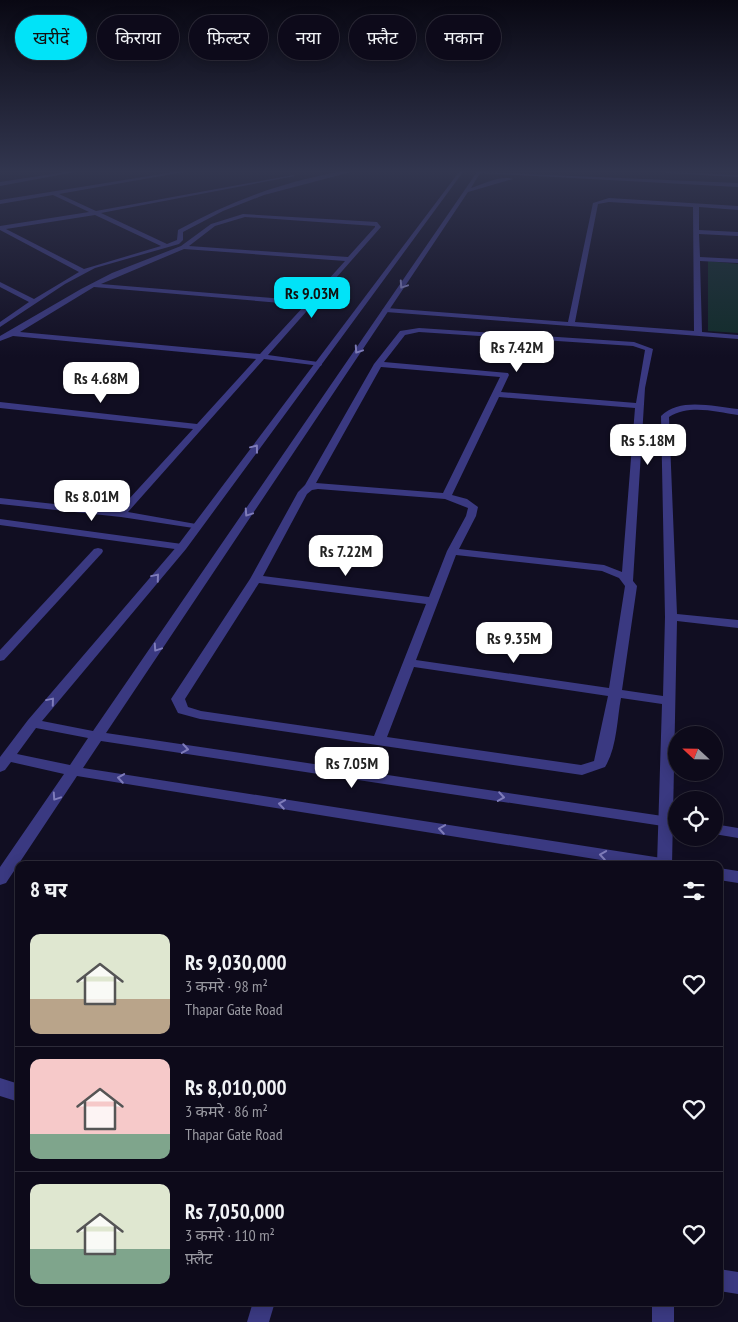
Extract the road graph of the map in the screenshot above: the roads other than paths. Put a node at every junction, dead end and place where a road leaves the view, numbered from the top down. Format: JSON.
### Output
{"nodes":[{"id":1,"x":11,"y":234,"type":"edge"},
{"id":2,"x":139,"y":234,"type":"edge"},
{"id":3,"x":179,"y":234,"type":"edge"},
{"id":4,"x":201,"y":234,"type":"edge"},
{"id":5,"x":372,"y":234,"type":"edge"},
{"id":6,"x":417,"y":234,"type":"edge"},
{"id":7,"x":437,"y":234,"type":"edge"},
{"id":8,"x":590,"y":234,"type":"edge"},
{"id":9,"x":697,"y":234,"type":"edge"},
{"id":10,"x":166,"y":246,"type":"junction"},
{"id":11,"x":183,"y":247,"type":"junction"},
{"id":12,"x":350,"y":259,"type":"junction"},
{"id":13,"x":697,"y":259,"type":"junction"},
{"id":14,"x":738,"y":261,"type":"edge"},
{"id":15,"x":84,"y":272,"type":"junction"},
{"id":16,"x":0,"y":284,"type":"edge"},
{"id":17,"x":94,"y":285,"type":"junction"},
{"id":18,"x":34,"y":302,"type":"junction"},
{"id":19,"x":311,"y":303,"type":"junction"},
{"id":20,"x":386,"y":310,"type":"junction"},
{"id":21,"x":571,"y":323,"type":"junction"},
{"id":22,"x":0,"y":325,"type":"edge"},
{"id":23,"x":698,"y":333,"type":"junction"},
{"id":24,"x":12,"y":334,"type":"junction"},
{"id":25,"x":738,"y":336,"type":"edge"},
{"id":26,"x":0,"y":339,"type":"edge"},
{"id":27,"x":263,"y":357,"type":"junction"},
{"id":28,"x":318,"y":364,"type":"junction"},
{"id":29,"x":378,"y":364,"type":"junction"},
{"id":30,"x":496,"y":394,"type":"junction"},
{"id":31,"x":0,"y":405,"type":"edge"},
{"id":32,"x":640,"y":406,"type":"junction"},
{"id":33,"x":738,"y":412,"type":"edge"},
{"id":34,"x":200,"y":427,"type":"junction"},
{"id":35,"x":309,"y":487,"type":"junction"},
{"id":36,"x":446,"y":496,"type":"junction"},
{"id":37,"x":0,"y":501,"type":"edge"},
{"id":38,"x":121,"y":514,"type":"junction"},
{"id":39,"x":0,"y":522,"type":"edge"},
{"id":40,"x":196,"y":527,"type":"junction"},
{"id":41,"x":182,"y":547,"type":"junction"},
{"id":42,"x":98,"y":551,"type":"dead end"},
{"id":43,"x":452,"y":551,"type":"junction"},
{"id":44,"x":256,"y":579,"type":"junction"},
{"id":45,"x":627,"y":581,"type":"junction"},
{"id":46,"x":433,"y":601,"type":"junction"},
{"id":47,"x":671,"y":617,"type":"junction"},
{"id":48,"x":738,"y":624,"type":"edge"},
{"id":49,"x":0,"y":657,"type":"edge"},
{"id":50,"x":409,"y":663,"type":"junction"},
{"id":51,"x":615,"y":693,"type":"junction"},
{"id":52,"x":669,"y":701,"type":"junction"},
{"id":53,"x":33,"y":723,"type":"junction"},
{"id":54,"x":98,"y":736,"type":"junction"},
{"id":55,"x":379,"y":741,"type":"junction"},
{"id":56,"x":4,"y":762,"type":"edge"},
{"id":57,"x":74,"y":771,"type":"junction"},
{"id":58,"x":670,"y":791,"type":"edge"},
{"id":59,"x":668,"y":822,"type":"edge"},
{"id":60,"x":723,"y":830,"type":"edge"},
{"id":61,"x":738,"y":833,"type":"edge"},
{"id":62,"x":669,"y":846,"type":"edge"},
{"id":63,"x":642,"y":861,"type":"edge"},
{"id":64,"x":667,"y":861,"type":"edge"},
{"id":65,"x":723,"y":875,"type":"edge"},
{"id":66,"x":738,"y":877,"type":"edge"},
{"id":67,"x":0,"y":879,"type":"edge"},
{"id":68,"x":0,"y":1087,"type":"edge"},
{"id":69,"x":15,"y":1092,"type":"edge"},
{"id":70,"x":723,"y":1281,"type":"edge"},
{"id":71,"x":738,"y":1283,"type":"edge"},
{"id":72,"x":263,"y":1306,"type":"edge"},
{"id":73,"x":663,"y":1306,"type":"edge"},
{"id":74,"x":258,"y":1322,"type":"edge"},
{"id":75,"x":664,"y":1322,"type":"edge"}],
"edges":[{"from":1,"to":15,"type":"street"},
{"from":2,"to":10,"type":"street"},
{"from":3,"to":10,"type":"street"},
{"from":4,"to":11,"type":"street"},
{"from":5,"to":12,"type":"street"},
{"from":6,"to":28,"type":"street"},
{"from":7,"to":20,"type":"street","one_way":true},
{"from":8,"to":21,"type":"street"},
{"from":9,"to":13,"type":"street"},
{"from":10,"to":15,"type":"street"},
{"from":11,"to":12,"type":"street"},
{"from":11,"to":17,"type":"street"},
{"from":12,"to":19,"type":"street"},
{"from":13,"to":14,"type":"street"},
{"from":13,"to":23,"type":"street"},
{"from":15,"to":18,"type":"street"},
{"from":16,"to":18,"type":"street"},
{"from":17,"to":19,"type":"street"},
{"from":17,"to":24,"type":"street"},
{"from":18,"to":22,"type":"street"},
{"from":19,"to":27,"type":"street"},
{"from":20,"to":21,"type":"street"},
{"from":20,"to":54,"type":"street","one_way":true},
{"from":21,"to":23,"type":"street"},
{"from":23,"to":25,"type":"street"},
{"from":24,"to":26,"type":"street"},
{"from":24,"to":27,"type":"street"},
{"from":27,"to":28,"type":"street"},
{"from":27,"to":34,"type":"street"},
{"from":40,"to":28,"type":"street","one_way":true},
{"from":29,"to":30,"type":"street"},
{"from":29,"to":32,"type":"street"},
{"from":29,"to":35,"type":"street"},
{"from":30,"to":32,"type":"street"},
{"from":30,"to":36,"type":"street"},
{"from":31,"to":34,"type":"street"},
{"from":32,"to":45,"type":"street"},
{"from":33,"to":47,"type":"street"},
{"from":34,"to":38,"type":"street"},
{"from":35,"to":36,"type":"street"},
{"from":35,"to":44,"type":"street"},
{"from":36,"to":43,"type":"street"},
{"from":37,"to":38,"type":"street"},
{"from":38,"to":40,"type":"street"},
{"from":39,"to":41,"type":"street"},
{"from":40,"to":41,"type":"street"},
{"from":53,"to":41,"type":"street","one_way":true},
{"from":42,"to":49,"type":"street"},
{"from":43,"to":45,"type":"street"},
{"from":43,"to":46,"type":"street"},
{"from":44,"to":46,"type":"street"},
{"from":44,"to":55,"type":"street"},
{"from":45,"to":51,"type":"street"},
{"from":46,"to":50,"type":"street"},
{"from":47,"to":48,"type":"street"},
{"from":47,"to":52,"type":"street"},
{"from":50,"to":51,"type":"street"},
{"from":50,"to":55,"type":"street"},
{"from":51,"to":52,"type":"street"},
{"from":51,"to":55,"type":"street"},
{"from":52,"to":58,"type":"street"},
{"from":53,"to":54,"type":"street"},
{"from":53,"to":56,"type":"street"},
{"from":54,"to":57,"type":"street"},
{"from":54,"to":59,"type":"street","one_way":true},
{"from":56,"to":57,"type":"street"},
{"from":63,"to":57,"type":"street","one_way":true},
{"from":57,"to":67,"type":"street","one_way":true},
{"from":60,"to":61,"type":"street"},
{"from":62,"to":64,"type":"street"},
{"from":65,"to":66,"type":"street"},
{"from":68,"to":69,"type":"street"},
{"from":70,"to":71,"type":"street"},
{"from":72,"to":74,"type":"street"},
{"from":73,"to":75,"type":"street"}]}
